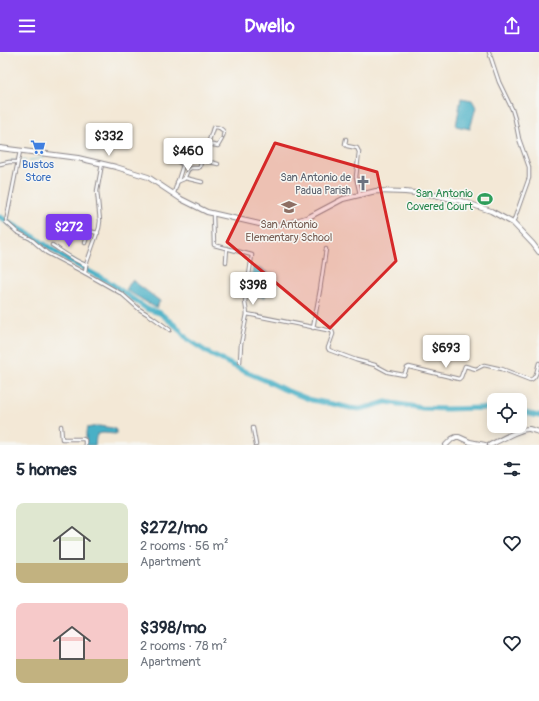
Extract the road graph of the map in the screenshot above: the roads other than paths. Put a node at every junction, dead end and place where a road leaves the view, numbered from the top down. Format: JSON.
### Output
{"nodes":[{"id":1,"x":489,"y":52,"type":"edge"},
{"id":2,"x":346,"y":139,"type":"dead end"},
{"id":3,"x":208,"y":144,"type":"junction"},
{"id":4,"x":0,"y":148,"type":"edge"},
{"id":5,"x":20,"y":151,"type":"junction"},
{"id":6,"x":175,"y":160,"type":"dead end"},
{"id":7,"x":202,"y":160,"type":"junction"},
{"id":8,"x":18,"y":161,"type":"junction"},
{"id":9,"x":102,"y":163,"type":"junction"},
{"id":10,"x":0,"y":164,"type":"edge"},
{"id":11,"x":218,"y":164,"type":"dead end"},
{"id":12,"x":184,"y":178,"type":"junction"},
{"id":13,"x":178,"y":182,"type":"junction"},
{"id":14,"x":202,"y":182,"type":"dead end"},
{"id":15,"x":174,"y":193,"type":"junction"},
{"id":16,"x":360,"y":194,"type":"junction"},
{"id":17,"x":213,"y":214,"type":"junction"},
{"id":18,"x":513,"y":223,"type":"junction"},
{"id":19,"x":98,"y":233,"type":"junction"},
{"id":20,"x":85,"y":243,"type":"dead end"},
{"id":21,"x":52,"y":245,"type":"dead end"},
{"id":22,"x":228,"y":248,"type":"junction"},
{"id":23,"x":326,"y":249,"type":"dead end"},
{"id":24,"x":539,"y":252,"type":"edge"},
{"id":25,"x":226,"y":262,"type":"dead end"},
{"id":26,"x":86,"y":266,"type":"junction"},
{"id":27,"x":85,"y":273,"type":"junction"},
{"id":28,"x":247,"y":314,"type":"junction"},
{"id":29,"x":313,"y":328,"type":"junction"},
{"id":30,"x":170,"y":330,"type":"dead end"},
{"id":31,"x":240,"y":362,"type":"dead end"},
{"id":32,"x":539,"y":363,"type":"edge"},
{"id":33,"x":61,"y":426,"type":"dead end"},
{"id":34,"x":253,"y":428,"type":"dead end"},
{"id":35,"x":539,"y":432,"type":"edge"},
{"id":36,"x":466,"y":440,"type":"junction"},
{"id":37,"x":85,"y":445,"type":"edge"},
{"id":38,"x":256,"y":445,"type":"edge"},
{"id":39,"x":446,"y":445,"type":"edge"},
{"id":40,"x":469,"y":445,"type":"edge"},
{"id":41,"x":485,"y":445,"type":"edge"},
{"id":42,"x":490,"y":445,"type":"edge"}],
"edges":[{"from":1,"to":18,"type":"street"},
{"from":2,"to":16,"type":"street"},
{"from":3,"to":3,"type":"street"},
{"from":3,"to":7,"type":"street"},
{"from":4,"to":5,"type":"street"},
{"from":5,"to":8,"type":"street"},
{"from":5,"to":9,"type":"street"},
{"from":6,"to":13,"type":"street"},
{"from":7,"to":11,"type":"street"},
{"from":7,"to":12,"type":"street"},
{"from":8,"to":10,"type":"street"},
{"from":8,"to":27,"type":"street"},
{"from":9,"to":15,"type":"street"},
{"from":9,"to":19,"type":"street"},
{"from":12,"to":13,"type":"street"},
{"from":12,"to":14,"type":"street"},
{"from":13,"to":15,"type":"street"},
{"from":15,"to":17,"type":"street"},
{"from":16,"to":17,"type":"street"},
{"from":16,"to":18,"type":"street"},
{"from":17,"to":22,"type":"street"},
{"from":18,"to":24,"type":"street"},
{"from":19,"to":20,"type":"street"},
{"from":19,"to":26,"type":"street"},
{"from":21,"to":26,"type":"street"},
{"from":22,"to":25,"type":"street"},
{"from":22,"to":28,"type":"street"},
{"from":23,"to":29,"type":"street"},
{"from":26,"to":27,"type":"street"},
{"from":27,"to":30,"type":"street"},
{"from":28,"to":29,"type":"street"},
{"from":28,"to":31,"type":"street"},
{"from":29,"to":32,"type":"street"},
{"from":33,"to":37,"type":"street"},
{"from":34,"to":38,"type":"street"},
{"from":35,"to":42,"type":"street"},
{"from":36,"to":39,"type":"street"},
{"from":36,"to":40,"type":"street"},
{"from":36,"to":41,"type":"street"}]}
